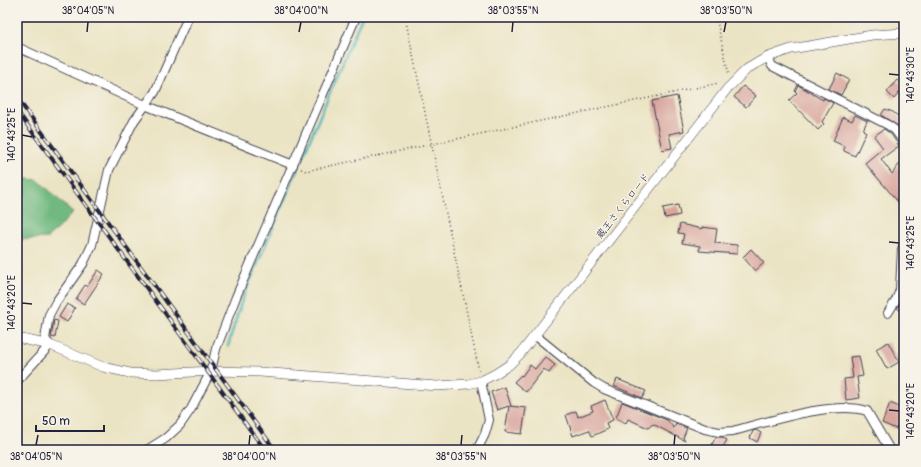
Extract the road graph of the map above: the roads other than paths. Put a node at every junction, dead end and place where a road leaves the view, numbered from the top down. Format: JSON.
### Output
{"nodes":[{"id":1,"x":188,"y":17,"type":"edge"},
{"id":2,"x":356,"y":17,"type":"edge"},
{"id":3,"x":904,"y":33,"type":"edge"},
{"id":4,"x":17,"y":47,"type":"edge"},
{"id":5,"x":768,"y":58,"type":"junction"},
{"id":6,"x":145,"y":105,"type":"junction"},
{"id":7,"x":904,"y":142,"type":"edge"},
{"id":8,"x":293,"y":165,"type":"junction"},
{"id":9,"x":904,"y":244,"type":"edge"},
{"id":10,"x":888,"y":313,"type":"dead end"},
{"id":11,"x":536,"y":336,"type":"junction"},
{"id":12,"x":17,"y":338,"type":"edge"},
{"id":13,"x":50,"y":345,"type":"junction"},
{"id":14,"x":211,"y":371,"type":"junction"},
{"id":15,"x":17,"y":381,"type":"edge"},
{"id":16,"x":481,"y":381,"type":"junction"},
{"id":17,"x":147,"y":450,"type":"edge"},
{"id":18,"x":477,"y":450,"type":"edge"},
{"id":19,"x":890,"y":450,"type":"edge"}],
"edges":[{"from":1,"to":6,"type":"street"},
{"from":2,"to":8,"type":"street"},
{"from":3,"to":5,"type":"street","name":"蔵王さくらロード"},
{"from":4,"to":6,"type":"street"},
{"from":5,"to":7,"type":"street"},
{"from":5,"to":11,"type":"street","name":"蔵王さくらロード"},
{"from":6,"to":8,"type":"street"},
{"from":6,"to":13,"type":"street"},
{"from":8,"to":14,"type":"street"},
{"from":9,"to":10,"type":"street"},
{"from":11,"to":16,"type":"street","name":"蔵王さくらロード"},
{"from":11,"to":19,"type":"street"},
{"from":12,"to":13,"type":"street","name":"蔵王さくらロード"},
{"from":13,"to":14,"type":"street","name":"蔵王さくらロード"},
{"from":13,"to":15,"type":"street"},
{"from":14,"to":16,"type":"street","name":"蔵王さくらロード"},
{"from":14,"to":17,"type":"street"},
{"from":16,"to":18,"type":"street"}]}
